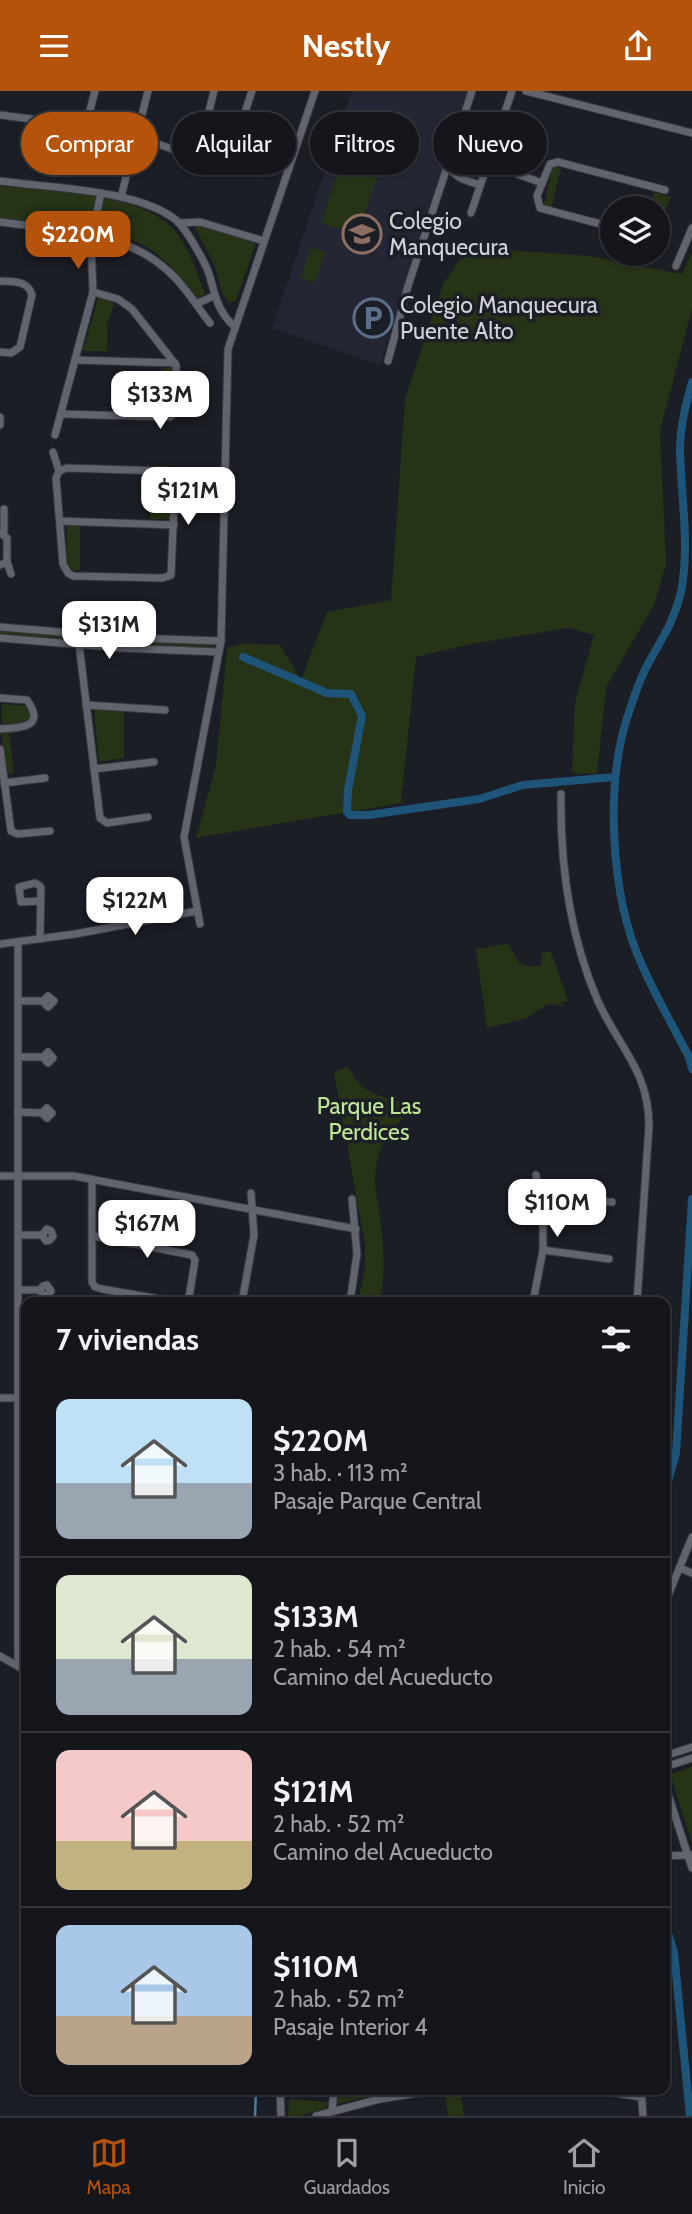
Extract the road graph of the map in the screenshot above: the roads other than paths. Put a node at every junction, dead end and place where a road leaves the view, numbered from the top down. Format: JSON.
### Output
{"nodes":[{"id":1,"x":95,"y":91,"type":"edge"},
{"id":2,"x":148,"y":91,"type":"edge"},
{"id":3,"x":214,"y":91,"type":"edge"},
{"id":4,"x":252,"y":91,"type":"edge"},
{"id":5,"x":315,"y":91,"type":"edge"},
{"id":6,"x":472,"y":91,"type":"edge"},
{"id":7,"x":512,"y":91,"type":"edge"},
{"id":8,"x":526,"y":91,"type":"edge"},
{"id":9,"x":90,"y":112,"type":"edge"},
{"id":10,"x":142,"y":112,"type":"edge"},
{"id":11,"x":209,"y":112,"type":"edge"},
{"id":12,"x":464,"y":112,"type":"edge"},
{"id":13,"x":505,"y":112,"type":"edge"},
{"id":14,"x":0,"y":115,"type":"edge"},
{"id":15,"x":21,"y":118,"type":"edge"},
{"id":16,"x":692,"y":133,"type":"edge"},
{"id":17,"x":158,"y":144,"type":"edge"},
{"id":18,"x":126,"y":175,"type":"edge"},
{"id":19,"x":443,"y":175,"type":"edge"},
{"id":20,"x":456,"y":175,"type":"edge"},
{"id":21,"x":484,"y":175,"type":"edge"},
{"id":22,"x":520,"y":175,"type":"edge"},
{"id":23,"x":459,"y":178,"type":"junction"},
{"id":24,"x":0,"y":181,"type":"edge"},
{"id":25,"x":542,"y":183,"type":"junction"},
{"id":26,"x":440,"y":185,"type":"junction"},
{"id":27,"x":481,"y":185,"type":"junction"},
{"id":28,"x":665,"y":190,"type":"dead end"},
{"id":29,"x":101,"y":193,"type":"junction"},
{"id":30,"x":121,"y":197,"type":"junction"},
{"id":31,"x":471,"y":213,"type":"dead end"},
{"id":32,"x":0,"y":222,"type":"edge"},
{"id":33,"x":179,"y":223,"type":"junction"},
{"id":34,"x":600,"y":224,"type":"edge"},
{"id":35,"x":692,"y":228,"type":"edge"},
{"id":36,"x":79,"y":232,"type":"dead end"},
{"id":37,"x":91,"y":235,"type":"junction"},
{"id":38,"x":264,"y":241,"type":"junction"},
{"id":39,"x":676,"y":266,"type":"dead end"},
{"id":40,"x":0,"y":281,"type":"edge"},
{"id":41,"x":93,"y":292,"type":"junction"},
{"id":42,"x":214,"y":296,"type":"junction"},
{"id":43,"x":196,"y":304,"type":"junction"},
{"id":44,"x":210,"y":323,"type":"dead end"},
{"id":45,"x":234,"y":326,"type":"junction"},
{"id":46,"x":0,"y":352,"type":"edge"},
{"id":47,"x":75,"y":360,"type":"junction"},
{"id":48,"x":388,"y":361,"type":"dead end"},
{"id":49,"x":175,"y":363,"type":"junction"},
{"id":50,"x":61,"y":414,"type":"junction"},
{"id":51,"x":0,"y":417,"type":"edge"},
{"id":52,"x":0,"y":425,"type":"edge"},
{"id":53,"x":55,"y":435,"type":"dead end"},
{"id":54,"x":54,"y":452,"type":"dead end"},
{"id":55,"x":59,"y":471,"type":"junction"},
{"id":56,"x":175,"y":492,"type":"junction"},
{"id":57,"x":224,"y":493,"type":"junction"},
{"id":58,"x":4,"y":509,"type":"dead end"},
{"id":59,"x":60,"y":521,"type":"junction"},
{"id":60,"x":174,"y":525,"type":"junction"},
{"id":61,"x":2,"y":534,"type":"edge"},
{"id":62,"x":3,"y":563,"type":"edge"},
{"id":63,"x":11,"y":574,"type":"dead end"},
{"id":64,"x":0,"y":627,"type":"edge"},
{"id":65,"x":0,"y":638,"type":"edge"},
{"id":66,"x":221,"y":641,"type":"junction"},
{"id":67,"x":79,"y":645,"type":"junction"},
{"id":68,"x":219,"y":652,"type":"junction"},
{"id":69,"x":0,"y":698,"type":"edge"},
{"id":70,"x":86,"y":705,"type":"junction"},
{"id":71,"x":165,"y":710,"type":"dead end"},
{"id":72,"x":0,"y":729,"type":"edge"},
{"id":73,"x":0,"y":749,"type":"edge"},
{"id":74,"x":154,"y":762,"type":"dead end"},
{"id":75,"x":94,"y":769,"type":"junction"},
{"id":76,"x":45,"y":778,"type":"dead end"},
{"id":77,"x":4,"y":782,"type":"junction"},
{"id":78,"x":561,"y":794,"type":"dead end"},
{"id":79,"x":148,"y":817,"type":"dead end"},
{"id":80,"x":50,"y":831,"type":"dead end"},
{"id":81,"x":40,"y":901,"type":"dead end"},
{"id":82,"x":197,"y":911,"type":"junction"},
{"id":83,"x":200,"y":924,"type":"dead end"},
{"id":84,"x":40,"y":939,"type":"junction"},
{"id":85,"x":19,"y":941,"type":"junction"},
{"id":86,"x":0,"y":944,"type":"edge"},
{"id":87,"x":19,"y":1001,"type":"junction"},
{"id":88,"x":43,"y":1001,"type":"dead end"},
{"id":89,"x":18,"y":1057,"type":"junction"},
{"id":90,"x":43,"y":1057,"type":"dead end"},
{"id":91,"x":18,"y":1112,"type":"junction"},
{"id":92,"x":42,"y":1113,"type":"dead end"},
{"id":93,"x":536,"y":1175,"type":"dead end"},
{"id":94,"x":0,"y":1176,"type":"edge"},
{"id":95,"x":18,"y":1176,"type":"junction"},
{"id":96,"x":92,"y":1180,"type":"junction"},
{"id":97,"x":251,"y":1193,"type":"dead end"},
{"id":98,"x":352,"y":1199,"type":"dead end"},
{"id":99,"x":540,"y":1199,"type":"junction"},
{"id":100,"x":612,"y":1202,"type":"dead end"},
{"id":101,"x":254,"y":1210,"type":"junction"},
{"id":102,"x":356,"y":1229,"type":"junction"},
{"id":103,"x":18,"y":1234,"type":"junction"},
{"id":104,"x":42,"y":1235,"type":"dead end"},
{"id":105,"x":93,"y":1237,"type":"junction"},
{"id":106,"x":543,"y":1250,"type":"junction"},
{"id":107,"x":609,"y":1259,"type":"dead end"},
{"id":108,"x":18,"y":1290,"type":"junction"},
{"id":109,"x":51,"y":1291,"type":"dead end"},
{"id":110,"x":149,"y":1297,"type":"edge"},
{"id":111,"x":189,"y":1297,"type":"edge"},
{"id":112,"x":244,"y":1297,"type":"edge"},
{"id":113,"x":351,"y":1297,"type":"edge"},
{"id":114,"x":534,"y":1297,"type":"edge"},
{"id":115,"x":637,"y":1297,"type":"edge"},
{"id":116,"x":21,"y":1332,"type":"edge"},
{"id":117,"x":0,"y":1398,"type":"edge"},
{"id":118,"x":21,"y":1398,"type":"edge"},
{"id":119,"x":21,"y":1483,"type":"edge"},
{"id":120,"x":692,"y":1537,"type":"edge"},
{"id":121,"x":680,"y":1568,"type":"junction"},
{"id":122,"x":692,"y":1573,"type":"edge"},
{"id":123,"x":670,"y":1591,"type":"edge"},
{"id":124,"x":0,"y":1656,"type":"edge"},
{"id":125,"x":18,"y":1666,"type":"junction"},
{"id":126,"x":21,"y":1668,"type":"edge"},
{"id":127,"x":692,"y":1747,"type":"edge"},
{"id":128,"x":670,"y":1754,"type":"edge"},
{"id":129,"x":692,"y":1758,"type":"edge"},
{"id":130,"x":670,"y":1765,"type":"edge"},
{"id":131,"x":670,"y":1799,"type":"edge"},
{"id":132,"x":690,"y":1855,"type":"edge"},
{"id":133,"x":670,"y":1856,"type":"edge"},
{"id":134,"x":692,"y":1868,"type":"edge"},
{"id":135,"x":280,"y":2095,"type":"edge"},
{"id":136,"x":333,"y":2095,"type":"edge"},
{"id":137,"x":380,"y":2095,"type":"edge"},
{"id":138,"x":401,"y":2095,"type":"edge"},
{"id":139,"x":641,"y":2095,"type":"edge"},
{"id":140,"x":380,"y":2099,"type":"junction"},
{"id":141,"x":332,"y":2111,"type":"junction"},
{"id":142,"x":281,"y":2116,"type":"edge"},
{"id":143,"x":316,"y":2116,"type":"edge"},
{"id":144,"x":643,"y":2116,"type":"edge"}],
"edges":[{"from":1,"to":9,"type":"street"},
{"from":2,"to":10,"type":"street"},
{"from":3,"to":11,"type":"street"},
{"from":4,"to":17,"type":"street"},
{"from":5,"to":38,"type":"street"},
{"from":6,"to":12,"type":"street"},
{"from":7,"to":13,"type":"street"},
{"from":8,"to":16,"type":"street"},
{"from":14,"to":15,"type":"street"},
{"from":18,"to":30,"type":"street"},
{"from":19,"to":26,"type":"street"},
{"from":20,"to":23,"type":"street"},
{"from":21,"to":27,"type":"street"},
{"from":22,"to":25,"type":"street"},
{"from":23,"to":26,"type":"street"},
{"from":23,"to":27,"type":"street"},
{"from":24,"to":29,"type":"street"},
{"from":25,"to":28,"type":"street"},
{"from":25,"to":34,"type":"street"},
{"from":26,"to":48,"type":"street"},
{"from":27,"to":31,"type":"street"},
{"from":29,"to":30,"type":"street"},
{"from":29,"to":37,"type":"street"},
{"from":30,"to":33,"type":"street"},
{"from":32,"to":36,"type":"street"},
{"from":33,"to":38,"type":"street"},
{"from":33,"to":42,"type":"street"},
{"from":35,"to":39,"type":"street"},
{"from":37,"to":41,"type":"street"},
{"from":37,"to":43,"type":"street"},
{"from":38,"to":45,"type":"street"},
{"from":40,"to":46,"type":"street"},
{"from":41,"to":47,"type":"street"},
{"from":41,"to":49,"type":"street"},
{"from":42,"to":43,"type":"street"},
{"from":42,"to":45,"type":"street"},
{"from":43,"to":44,"type":"street"},
{"from":45,"to":57,"type":"street"},
{"from":47,"to":49,"type":"street"},
{"from":47,"to":50,"type":"street"},
{"from":49,"to":50,"type":"street"},
{"from":50,"to":53,"type":"street"},
{"from":51,"to":52,"type":"street"},
{"from":54,"to":55,"type":"street"},
{"from":55,"to":56,"type":"street"},
{"from":55,"to":59,"type":"street"},
{"from":56,"to":57,"type":"street"},
{"from":56,"to":60,"type":"street"},
{"from":57,"to":66,"type":"street"},
{"from":58,"to":61,"type":"street"},
{"from":59,"to":60,"type":"street"},
{"from":59,"to":60,"type":"street"},
{"from":61,"to":62,"type":"street"},
{"from":62,"to":63,"type":"street"},
{"from":64,"to":66,"type":"street"},
{"from":65,"to":67,"type":"street"},
{"from":66,"to":68,"type":"street"},
{"from":67,"to":68,"type":"street"},
{"from":67,"to":70,"type":"street"},
{"from":68,"to":82,"type":"street"},
{"from":69,"to":72,"type":"street"},
{"from":70,"to":71,"type":"street"},
{"from":70,"to":75,"type":"street"},
{"from":73,"to":77,"type":"street"},
{"from":74,"to":75,"type":"street"},
{"from":75,"to":79,"type":"street"},
{"from":76,"to":77,"type":"street"},
{"from":77,"to":80,"type":"street"},
{"from":78,"to":115,"type":"street"},
{"from":81,"to":84,"type":"street"},
{"from":82,"to":83,"type":"street"},
{"from":82,"to":84,"type":"street"},
{"from":84,"to":85,"type":"street"},
{"from":85,"to":86,"type":"street"},
{"from":85,"to":87,"type":"street"},
{"from":87,"to":88,"type":"street"},
{"from":87,"to":89,"type":"street"},
{"from":89,"to":90,"type":"street"},
{"from":89,"to":91,"type":"street"},
{"from":91,"to":92,"type":"street"},
{"from":91,"to":95,"type":"street"},
{"from":93,"to":99,"type":"street"},
{"from":94,"to":95,"type":"street"},
{"from":95,"to":96,"type":"street"},
{"from":95,"to":103,"type":"street"},
{"from":96,"to":101,"type":"street"},
{"from":96,"to":105,"type":"street"},
{"from":97,"to":101,"type":"street"},
{"from":98,"to":102,"type":"street"},
{"from":99,"to":100,"type":"street"},
{"from":99,"to":106,"type":"street"},
{"from":101,"to":102,"type":"street"},
{"from":101,"to":112,"type":"street"},
{"from":102,"to":113,"type":"street"},
{"from":103,"to":104,"type":"street"},
{"from":103,"to":108,"type":"street"},
{"from":105,"to":110,"type":"street"},
{"from":105,"to":111,"type":"street"},
{"from":106,"to":107,"type":"street"},
{"from":106,"to":114,"type":"street"},
{"from":108,"to":109,"type":"street"},
{"from":108,"to":116,"type":"street"},
{"from":117,"to":118,"type":"street"},
{"from":119,"to":125,"type":"street"},
{"from":120,"to":121,"type":"street"},
{"from":121,"to":122,"type":"street"},
{"from":121,"to":123,"type":"street"},
{"from":124,"to":125,"type":"street"},
{"from":125,"to":126,"type":"street"},
{"from":127,"to":128,"type":"street"},
{"from":129,"to":130,"type":"street"},
{"from":131,"to":132,"type":"street"},
{"from":132,"to":133,"type":"street"},
{"from":132,"to":134,"type":"street"},
{"from":135,"to":142,"type":"street"},
{"from":136,"to":141,"type":"street"},
{"from":137,"to":140,"type":"street"},
{"from":138,"to":140,"type":"street"},
{"from":139,"to":144,"type":"street"},
{"from":140,"to":141,"type":"street"},
{"from":141,"to":143,"type":"street"}]}
